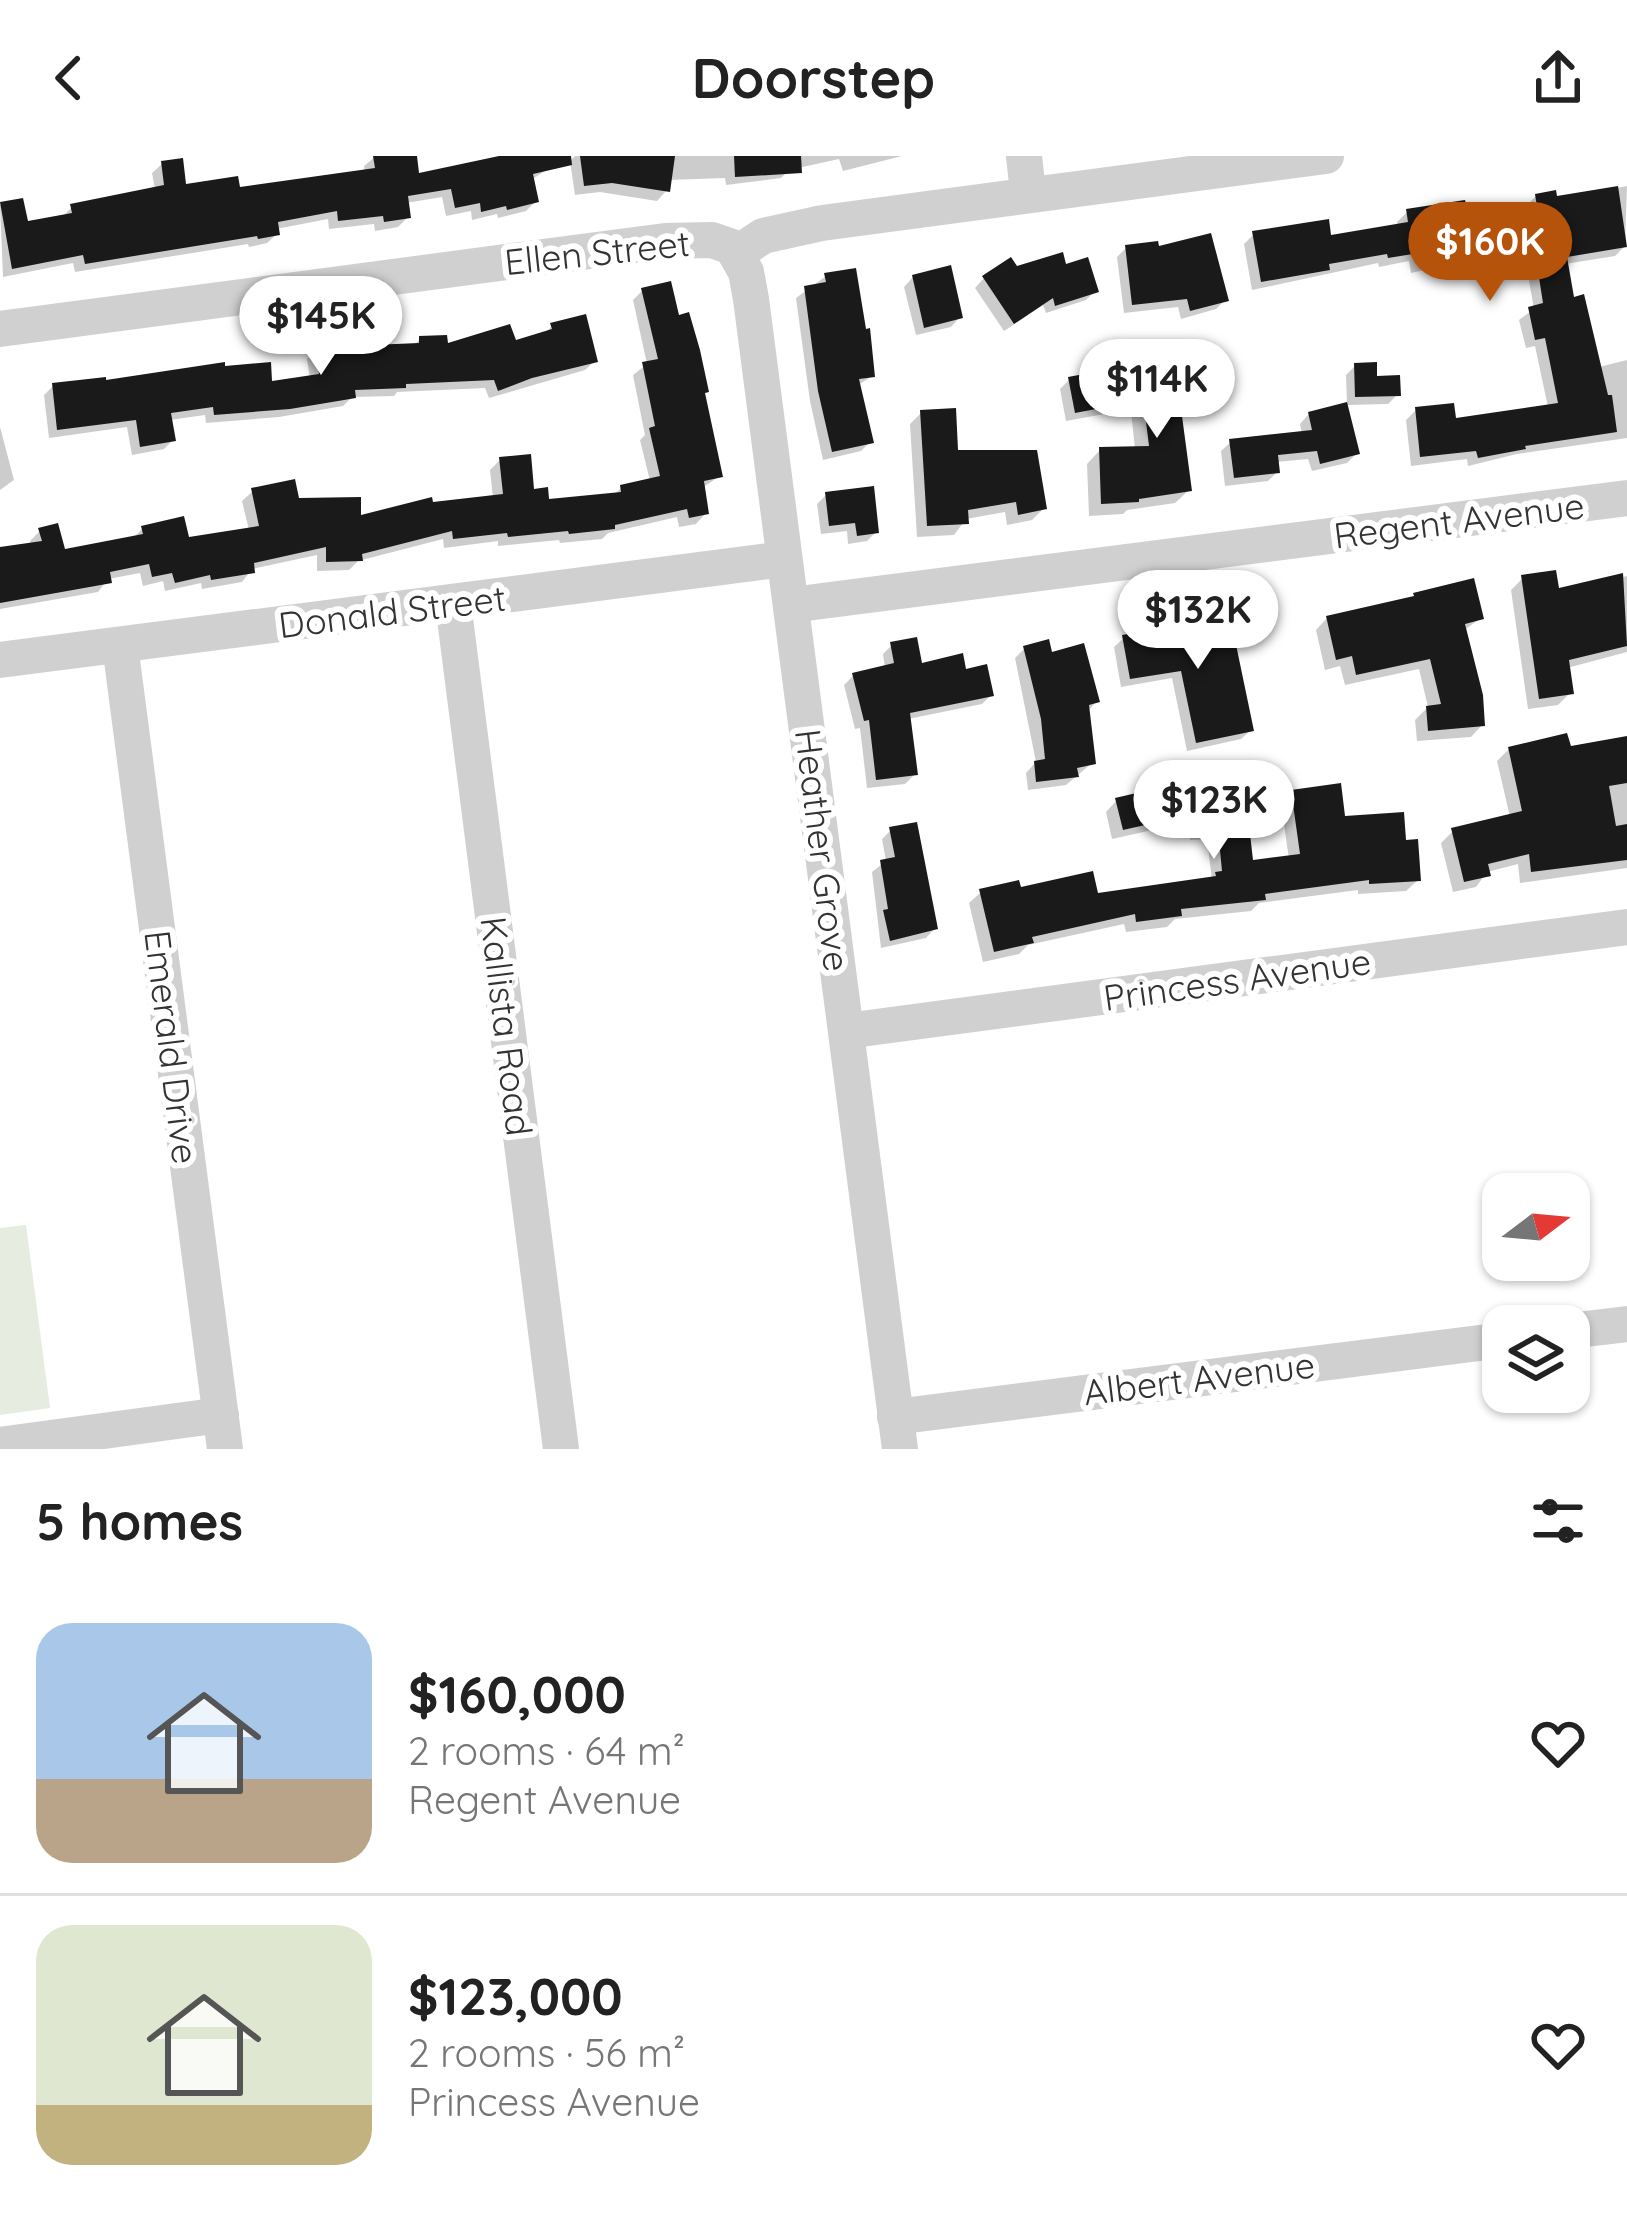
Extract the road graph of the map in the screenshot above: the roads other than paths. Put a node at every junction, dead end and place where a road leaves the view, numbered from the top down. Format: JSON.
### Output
{"nodes":[{"id":1,"x":1024,"y":156,"type":"edge"},
{"id":2,"x":1326,"y":156,"type":"edge"},
{"id":3,"x":1028,"y":193,"type":"junction"},
{"id":4,"x":736,"y":254,"type":"junction"},
{"id":5,"x":0,"y":329,"type":"edge"},
{"id":6,"x":1627,"y":498,"type":"edge"},
{"id":7,"x":784,"y":559,"type":"junction"},
{"id":8,"x":453,"y":603,"type":"junction"},
{"id":9,"x":791,"y":605,"type":"junction"},
{"id":10,"x":120,"y":645,"type":"junction"},
{"id":11,"x":0,"y":660,"type":"edge"},
{"id":12,"x":1627,"y":927,"type":"edge"},
{"id":13,"x":846,"y":1031,"type":"junction"},
{"id":14,"x":1627,"y":1324,"type":"edge"},
{"id":15,"x":1590,"y":1328,"type":"edge"},
{"id":16,"x":1482,"y":1343,"type":"edge"},
{"id":17,"x":223,"y":1432,"type":"edge"},
{"id":18,"x":897,"y":1433,"type":"edge"},
{"id":19,"x":0,"y":1445,"type":"edge"},
{"id":20,"x":561,"y":1449,"type":"edge"}],
"edges":[{"from":1,"to":3,"type":"street"},
{"from":2,"to":3,"type":"street","name":"Ellen Street"},
{"from":3,"to":4,"type":"street","name":"Ellen Street"},
{"from":4,"to":5,"type":"street","name":"Ellen Street"},
{"from":4,"to":7,"type":"street","name":"Heather Grove"},
{"from":6,"to":9,"type":"street","name":"Regent Avenue"},
{"from":7,"to":8,"type":"street","name":"Donald Street"},
{"from":7,"to":9,"type":"street","name":"Heather Grove"},
{"from":8,"to":10,"type":"street","name":"Donald Street"},
{"from":8,"to":20,"type":"street","name":"Kallista Road"},
{"from":9,"to":13,"type":"street","name":"Heather Grove"},
{"from":10,"to":11,"type":"street","name":"Donald Street"},
{"from":10,"to":17,"type":"street","name":"Emerald Drive"},
{"from":12,"to":13,"type":"street","name":"Princess Avenue"},
{"from":13,"to":18,"type":"street","name":"Heather Grove"},
{"from":14,"to":15,"type":"street"},
{"from":16,"to":18,"type":"street","name":"Albert Avenue"},
{"from":17,"to":19,"type":"street"}]}
